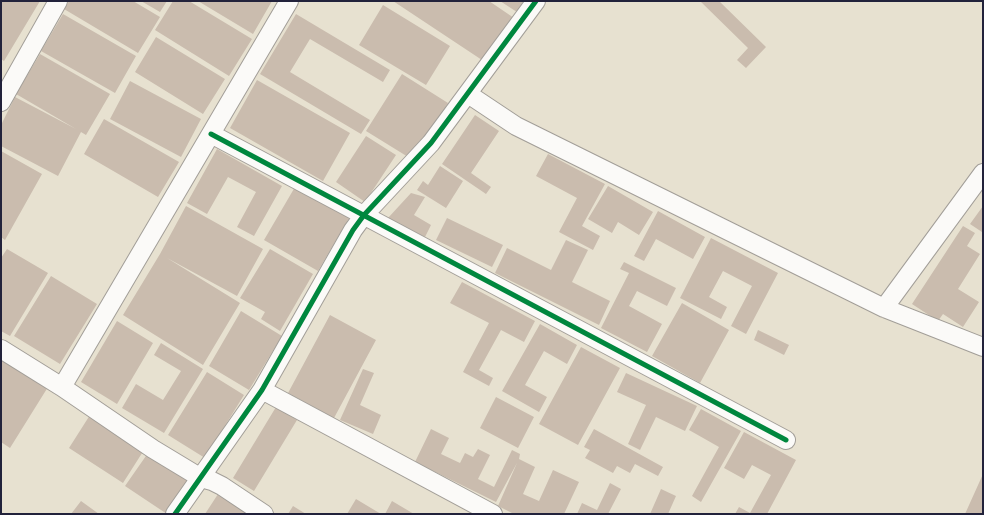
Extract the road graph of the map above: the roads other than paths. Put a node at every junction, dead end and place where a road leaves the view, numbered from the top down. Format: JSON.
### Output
{"nodes":[{"id":1,"x":58,"y":1,"type":"edge"},
{"id":2,"x":289,"y":1,"type":"edge"},
{"id":3,"x":536,"y":1,"type":"edge"},
{"id":4,"x":7,"y":77,"type":"edge"},
{"id":5,"x":468,"y":94,"type":"junction"},
{"id":6,"x":1,"y":102,"type":"edge"},
{"id":7,"x":211,"y":134,"type":"junction"},
{"id":8,"x":983,"y":173,"type":"edge"},
{"id":9,"x":364,"y":215,"type":"junction"},
{"id":10,"x":884,"y":308,"type":"junction"},
{"id":11,"x":983,"y":347,"type":"edge"},
{"id":12,"x":1,"y":349,"type":"edge"},
{"id":13,"x":62,"y":387,"type":"junction"},
{"id":14,"x":262,"y":390,"type":"junction"},
{"id":15,"x":786,"y":440,"type":"dead end"},
{"id":16,"x":201,"y":478,"type":"junction"},
{"id":17,"x":176,"y":514,"type":"edge"},
{"id":18,"x":264,"y":514,"type":"edge"},
{"id":19,"x":493,"y":514,"type":"edge"}],
"edges":[{"from":1,"to":4,"type":"street"},
{"from":2,"to":7,"type":"street"},
{"from":3,"to":5,"type":"street"},
{"from":4,"to":6,"type":"street"},
{"from":5,"to":9,"type":"street"},
{"from":5,"to":10,"type":"street"},
{"from":7,"to":9,"type":"street"},
{"from":7,"to":13,"type":"street"},
{"from":8,"to":10,"type":"street"},
{"from":9,"to":14,"type":"street"},
{"from":9,"to":15,"type":"street"},
{"from":10,"to":11,"type":"street"},
{"from":12,"to":13,"type":"street"},
{"from":13,"to":16,"type":"street"},
{"from":14,"to":16,"type":"street"},
{"from":14,"to":19,"type":"street"},
{"from":16,"to":17,"type":"street"},
{"from":16,"to":18,"type":"street"}]}
